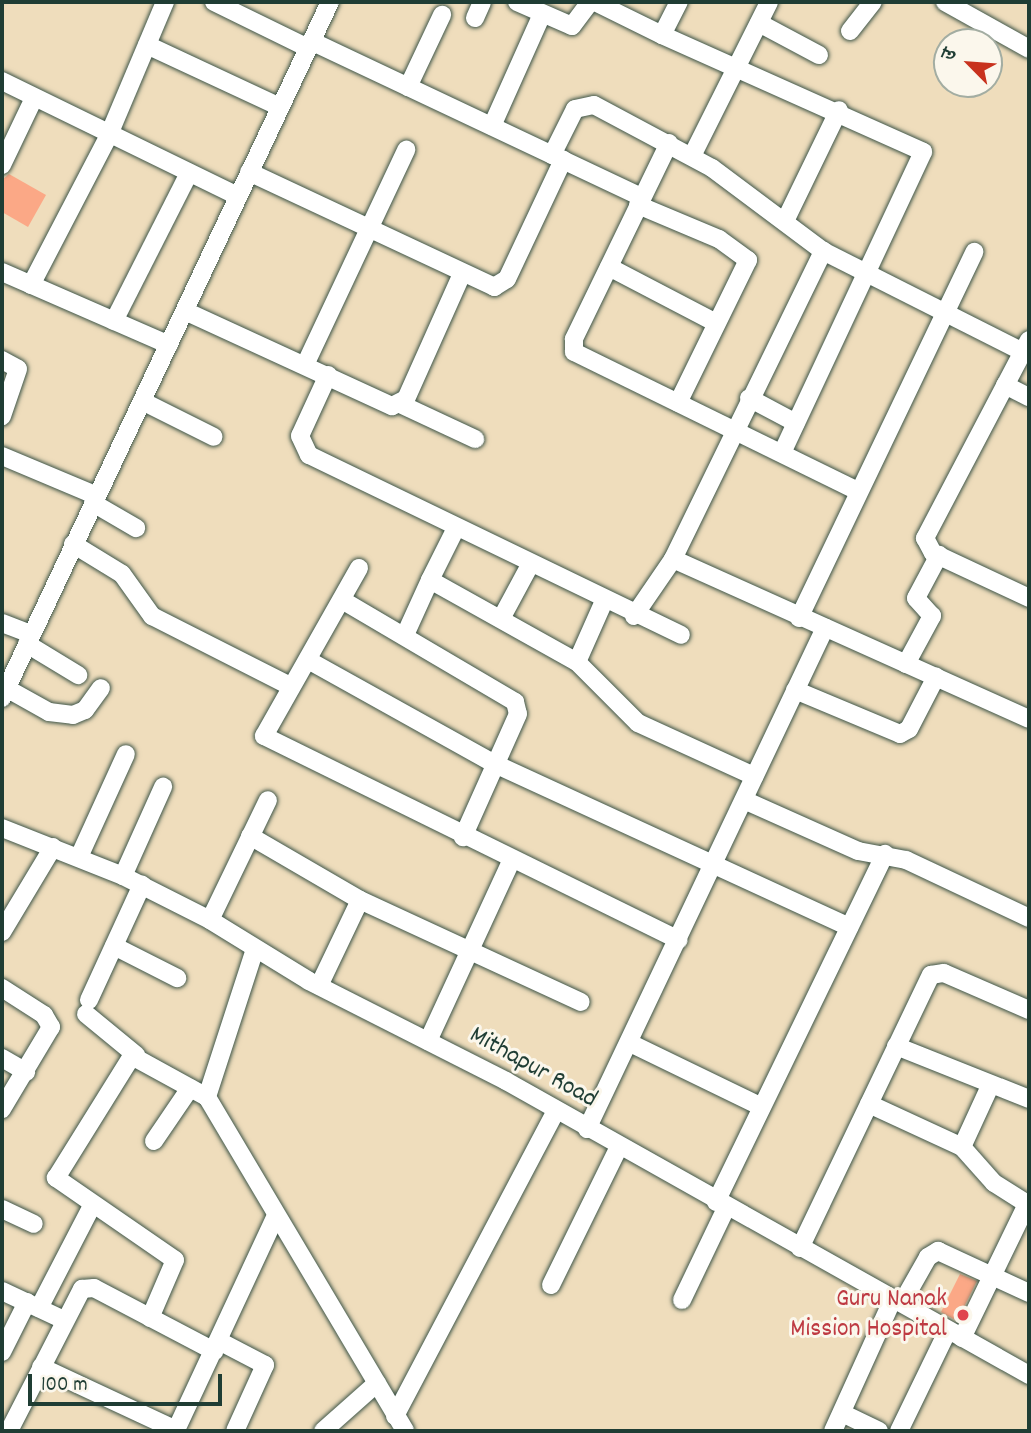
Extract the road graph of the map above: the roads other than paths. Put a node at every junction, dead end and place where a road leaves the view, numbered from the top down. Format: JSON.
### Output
{"nodes":[{"id":1,"x":165,"y":2,"type":"edge"},
{"id":2,"x":214,"y":2,"type":"edge"},
{"id":3,"x":330,"y":2,"type":"edge"},
{"id":4,"x":592,"y":2,"type":"edge"},
{"id":5,"x":679,"y":2,"type":"edge"},
{"id":6,"x":769,"y":2,"type":"edge"},
{"id":7,"x":873,"y":2,"type":"edge"},
{"id":8,"x":945,"y":2,"type":"edge"},
{"id":9,"x":520,"y":3,"type":"edge"},
{"id":10,"x":542,"y":14,"type":"junction"},
{"id":11,"x":442,"y":15,"type":"dead end"},
{"id":12,"x":759,"y":23,"type":"junction"},
{"id":13,"x":850,"y":31,"type":"dead end"},
{"id":14,"x":662,"y":35,"type":"junction"},
{"id":15,"x":147,"y":45,"type":"junction"},
{"id":16,"x":309,"y":45,"type":"junction"},
{"id":17,"x":1029,"y":49,"type":"edge"},
{"id":18,"x":819,"y":55,"type":"dead end"},
{"id":19,"x":738,"y":67,"type":"junction"},
{"id":20,"x":2,"y":81,"type":"edge"},
{"id":21,"x":408,"y":87,"type":"junction"},
{"id":22,"x":33,"y":100,"type":"junction"},
{"id":23,"x":280,"y":107,"type":"junction"},
{"id":24,"x":839,"y":110,"type":"junction"},
{"id":25,"x":492,"y":126,"type":"junction"},
{"id":26,"x":108,"y":137,"type":"junction"},
{"id":27,"x":669,"y":143,"type":"junction"},
{"id":28,"x":406,"y":150,"type":"dead end"},
{"id":29,"x":692,"y":156,"type":"junction"},
{"id":30,"x":557,"y":157,"type":"junction"},
{"id":31,"x":2,"y":165,"type":"edge"},
{"id":32,"x":249,"y":172,"type":"junction"},
{"id":33,"x":189,"y":173,"type":"junction"},
{"id":34,"x":238,"y":196,"type":"junction"},
{"id":35,"x":639,"y":201,"type":"junction"},
{"id":36,"x":786,"y":219,"type":"junction"},
{"id":37,"x":369,"y":231,"type":"junction"},
{"id":38,"x":823,"y":251,"type":"junction"},
{"id":39,"x":974,"y":252,"type":"dead end"},
{"id":40,"x":608,"y":267,"type":"junction"},
{"id":41,"x":2,"y":272,"type":"edge"},
{"id":42,"x":867,"y":273,"type":"junction"},
{"id":43,"x":461,"y":276,"type":"junction"},
{"id":44,"x":31,"y":285,"type":"junction"},
{"id":45,"x":185,"y":311,"type":"junction"},
{"id":46,"x":944,"y":311,"type":"junction"},
{"id":47,"x":114,"y":321,"type":"junction"},
{"id":48,"x":716,"y":324,"type":"junction"},
{"id":49,"x":169,"y":345,"type":"junction"},
{"id":50,"x":1026,"y":346,"type":"edge"},
{"id":51,"x":2,"y":360,"type":"edge"},
{"id":52,"x":305,"y":365,"type":"junction"},
{"id":53,"x":328,"y":375,"type":"junction"},
{"id":54,"x":1005,"y":385,"type":"junction"},
{"id":55,"x":1029,"y":397,"type":"edge"},
{"id":56,"x":748,"y":398,"type":"junction"},
{"id":57,"x":142,"y":401,"type":"junction"},
{"id":58,"x":678,"y":403,"type":"junction"},
{"id":59,"x":400,"y":404,"type":"junction"},
{"id":60,"x":2,"y":416,"type":"edge"},
{"id":61,"x":796,"y":423,"type":"junction"},
{"id":62,"x":734,"y":430,"type":"junction"},
{"id":63,"x":214,"y":437,"type":"dead end"},
{"id":64,"x":475,"y":439,"type":"dead end"},
{"id":65,"x":782,"y":453,"type":"junction"},
{"id":66,"x":2,"y":456,"type":"edge"},
{"id":67,"x":856,"y":490,"type":"junction"},
{"id":68,"x":95,"y":500,"type":"junction"},
{"id":69,"x":456,"y":527,"type":"junction"},
{"id":70,"x":136,"y":528,"type":"dead end"},
{"id":71,"x":74,"y":544,"type":"junction"},
{"id":72,"x":939,"y":555,"type":"junction"},
{"id":73,"x":673,"y":559,"type":"junction"},
{"id":74,"x":530,"y":565,"type":"junction"},
{"id":75,"x":359,"y":568,"type":"dead end"},
{"id":76,"x":430,"y":580,"type":"junction"},
{"id":77,"x":1029,"y":598,"type":"edge"},
{"id":78,"x":342,"y":600,"type":"junction"},
{"id":79,"x":604,"y":601,"type":"junction"},
{"id":80,"x":634,"y":616,"type":"junction"},
{"id":81,"x":502,"y":617,"type":"junction"},
{"id":82,"x":799,"y":618,"type":"junction"},
{"id":83,"x":2,"y":622,"type":"edge"},
{"id":84,"x":825,"y":628,"type":"junction"},
{"id":85,"x":405,"y":635,"type":"junction"},
{"id":86,"x":681,"y":635,"type":"dead end"},
{"id":87,"x":29,"y":639,"type":"junction"},
{"id":88,"x":308,"y":660,"type":"junction"},
{"id":89,"x":577,"y":662,"type":"junction"},
{"id":90,"x":906,"y":664,"type":"junction"},
{"id":91,"x":78,"y":675,"type":"dead end"},
{"id":92,"x":936,"y":677,"type":"junction"},
{"id":93,"x":290,"y":686,"type":"junction"},
{"id":94,"x":102,"y":688,"type":"dead end"},
{"id":95,"x":795,"y":690,"type":"junction"},
{"id":96,"x":4,"y":693,"type":"edge"},
{"id":97,"x":1029,"y":719,"type":"edge"},
{"id":98,"x":126,"y":754,"type":"dead end"},
{"id":99,"x":495,"y":764,"type":"junction"},
{"id":100,"x":754,"y":776,"type":"junction"},
{"id":101,"x":163,"y":787,"type":"dead end"},
{"id":102,"x":268,"y":800,"type":"dead end"},
{"id":103,"x":744,"y":800,"type":"junction"},
{"id":104,"x":2,"y":828,"type":"edge"},
{"id":105,"x":250,"y":836,"type":"junction"},
{"id":106,"x":463,"y":837,"type":"junction"},
{"id":107,"x":52,"y":847,"type":"junction"},
{"id":108,"x":885,"y":853,"type":"junction"},
{"id":109,"x":79,"y":857,"type":"junction"},
{"id":110,"x":511,"y":861,"type":"junction"},
{"id":111,"x":713,"y":864,"type":"junction"},
{"id":112,"x":123,"y":876,"type":"junction"},
{"id":113,"x":142,"y":885,"type":"junction"},
{"id":114,"x":360,"y":900,"type":"junction"},
{"id":115,"x":1029,"y":918,"type":"edge"},
{"id":116,"x":210,"y":920,"type":"junction"},
{"id":117,"x":849,"y":927,"type":"junction"},
{"id":118,"x":2,"y":932,"type":"edge"},
{"id":119,"x":678,"y":940,"type":"junction"},
{"id":120,"x":114,"y":946,"type":"junction"},
{"id":121,"x":255,"y":948,"type":"junction"},
{"id":122,"x":467,"y":953,"type":"junction"},
{"id":123,"x":177,"y":978,"type":"dead end"},
{"id":124,"x":319,"y":986,"type":"junction"},
{"id":125,"x":2,"y":988,"type":"edge"},
{"id":126,"x":581,"y":1002,"type":"dead end"},
{"id":127,"x":1029,"y":1010,"type":"edge"},
{"id":128,"x":428,"y":1041,"type":"junction"},
{"id":129,"x":632,"y":1044,"type":"junction"},
{"id":130,"x":896,"y":1046,"type":"junction"},
{"id":131,"x":136,"y":1055,"type":"junction"},
{"id":132,"x":2,"y":1058,"type":"edge"},
{"id":133,"x":26,"y":1072,"type":"junction"},
{"id":134,"x":990,"y":1086,"type":"junction"},
{"id":135,"x":190,"y":1088,"type":"junction"},
{"id":136,"x":207,"y":1097,"type":"junction"},
{"id":137,"x":1029,"y":1099,"type":"edge"},
{"id":138,"x":869,"y":1104,"type":"junction"},
{"id":139,"x":762,"y":1107,"type":"junction"},
{"id":140,"x":2,"y":1109,"type":"edge"},
{"id":141,"x":556,"y":1110,"type":"junction"},
{"id":142,"x":587,"y":1129,"type":"junction"},
{"id":143,"x":154,"y":1141,"type":"dead end"},
{"id":144,"x":619,"y":1147,"type":"junction"},
{"id":145,"x":962,"y":1147,"type":"junction"},
{"id":146,"x":93,"y":1204,"type":"junction"},
{"id":147,"x":1028,"y":1204,"type":"edge"},
{"id":148,"x":721,"y":1205,"type":"junction"},
{"id":149,"x":2,"y":1209,"type":"edge"},
{"id":150,"x":275,"y":1218,"type":"junction"},
{"id":151,"x":34,"y":1224,"type":"dead end"},
{"id":152,"x":800,"y":1248,"type":"junction"},
{"id":153,"x":993,"y":1276,"type":"junction"},
{"id":154,"x":551,"y":1285,"type":"dead end"},
{"id":155,"x":2,"y":1291,"type":"edge"},
{"id":156,"x":1029,"y":1293,"type":"edge"},
{"id":157,"x":682,"y":1300,"type":"dead end"},
{"id":158,"x":898,"y":1301,"type":"junction"},
{"id":159,"x":33,"y":1305,"type":"junction"},
{"id":160,"x":150,"y":1318,"type":"junction"},
{"id":161,"x":64,"y":1320,"type":"junction"},
{"id":162,"x":955,"y":1334,"type":"junction"},
{"id":163,"x":217,"y":1346,"type":"junction"},
{"id":164,"x":2,"y":1352,"type":"edge"},
{"id":165,"x":41,"y":1367,"type":"junction"},
{"id":166,"x":1029,"y":1375,"type":"edge"},
{"id":167,"x":377,"y":1383,"type":"junction"},
{"id":168,"x":842,"y":1413,"type":"junction"},
{"id":169,"x":395,"y":1416,"type":"junction"},
{"id":170,"x":9,"y":1431,"type":"edge"},
{"id":171,"x":177,"y":1431,"type":"edge"},
{"id":172,"x":235,"y":1431,"type":"edge"},
{"id":173,"x":323,"y":1431,"type":"edge"},
{"id":174,"x":405,"y":1431,"type":"edge"},
{"id":175,"x":833,"y":1431,"type":"edge"},
{"id":176,"x":879,"y":1431,"type":"edge"},
{"id":177,"x":900,"y":1431,"type":"edge"}],
"edges":[{"from":1,"to":15,"type":"street"},
{"from":2,"to":16,"type":"street"},
{"from":3,"to":16,"type":"street"},
{"from":4,"to":10,"type":"street"},
{"from":4,"to":14,"type":"street"},
{"from":5,"to":14,"type":"street"},
{"from":6,"to":12,"type":"street"},
{"from":7,"to":13,"type":"street"},
{"from":8,"to":17,"type":"street"},
{"from":9,"to":10,"type":"street"},
{"from":10,"to":25,"type":"street"},
{"from":11,"to":21,"type":"street"},
{"from":12,"to":18,"type":"street"},
{"from":12,"to":19,"type":"street"},
{"from":14,"to":19,"type":"street"},
{"from":15,"to":23,"type":"street"},
{"from":15,"to":26,"type":"street"},
{"from":16,"to":21,"type":"street"},
{"from":16,"to":23,"type":"street"},
{"from":19,"to":24,"type":"street"},
{"from":19,"to":29,"type":"street"},
{"from":20,"to":22,"type":"street"},
{"from":21,"to":25,"type":"street"},
{"from":22,"to":26,"type":"street"},
{"from":22,"to":31,"type":"street"},
{"from":23,"to":32,"type":"street"},
{"from":24,"to":36,"type":"street"},
{"from":24,"to":42,"type":"street"},
{"from":25,"to":30,"type":"street"},
{"from":26,"to":33,"type":"street"},
{"from":26,"to":44,"type":"street"},
{"from":27,"to":29,"type":"street"},
{"from":27,"to":30,"type":"street"},
{"from":27,"to":35,"type":"street"},
{"from":28,"to":37,"type":"street"},
{"from":29,"to":36,"type":"street"},
{"from":30,"to":35,"type":"street"},
{"from":30,"to":43,"type":"street"},
{"from":32,"to":34,"type":"street"},
{"from":32,"to":37,"type":"street"},
{"from":33,"to":34,"type":"street"},
{"from":33,"to":47,"type":"street"},
{"from":34,"to":45,"type":"street"},
{"from":35,"to":40,"type":"street"},
{"from":35,"to":48,"type":"street"},
{"from":36,"to":38,"type":"street"},
{"from":37,"to":43,"type":"street"},
{"from":37,"to":52,"type":"street"},
{"from":38,"to":42,"type":"street"},
{"from":38,"to":56,"type":"street"},
{"from":39,"to":46,"type":"street"},
{"from":40,"to":48,"type":"street"},
{"from":40,"to":58,"type":"street"},
{"from":41,"to":44,"type":"street"},
{"from":42,"to":46,"type":"street"},
{"from":42,"to":61,"type":"street"},
{"from":43,"to":59,"type":"street"},
{"from":44,"to":47,"type":"street"},
{"from":45,"to":49,"type":"street"},
{"from":45,"to":52,"type":"street"},
{"from":46,"to":50,"type":"street"},
{"from":46,"to":67,"type":"street"},
{"from":47,"to":49,"type":"street"},
{"from":48,"to":58,"type":"street"},
{"from":49,"to":57,"type":"street"},
{"from":50,"to":54,"type":"street"},
{"from":51,"to":60,"type":"street"},
{"from":52,"to":53,"type":"street"},
{"from":53,"to":59,"type":"street"},
{"from":53,"to":69,"type":"street"},
{"from":54,"to":55,"type":"street"},
{"from":54,"to":72,"type":"street"},
{"from":56,"to":61,"type":"street"},
{"from":56,"to":62,"type":"street"},
{"from":57,"to":63,"type":"street"},
{"from":57,"to":68,"type":"street"},
{"from":58,"to":62,"type":"street"},
{"from":59,"to":64,"type":"street"},
{"from":61,"to":65,"type":"street"},
{"from":62,"to":65,"type":"street"},
{"from":62,"to":73,"type":"street"},
{"from":65,"to":67,"type":"street"},
{"from":66,"to":68,"type":"street"},
{"from":67,"to":82,"type":"street"},
{"from":68,"to":70,"type":"street"},
{"from":68,"to":71,"type":"street"},
{"from":69,"to":74,"type":"street"},
{"from":69,"to":76,"type":"street"},
{"from":71,"to":87,"type":"street"},
{"from":71,"to":93,"type":"street"},
{"from":72,"to":77,"type":"street"},
{"from":72,"to":90,"type":"street"},
{"from":73,"to":80,"type":"street"},
{"from":73,"to":82,"type":"street"},
{"from":74,"to":79,"type":"street"},
{"from":74,"to":81,"type":"street"},
{"from":75,"to":78,"type":"street"},
{"from":76,"to":81,"type":"street"},
{"from":76,"to":85,"type":"street"},
{"from":78,"to":85,"type":"street"},
{"from":78,"to":88,"type":"street"},
{"from":79,"to":80,"type":"street"},
{"from":79,"to":89,"type":"street"},
{"from":80,"to":86,"type":"street"},
{"from":81,"to":89,"type":"street"},
{"from":82,"to":84,"type":"street"},
{"from":83,"to":87,"type":"street"},
{"from":84,"to":90,"type":"street"},
{"from":84,"to":95,"type":"street"},
{"from":85,"to":99,"type":"street"},
{"from":87,"to":91,"type":"street"},
{"from":87,"to":96,"type":"street"},
{"from":88,"to":93,"type":"street"},
{"from":88,"to":99,"type":"street"},
{"from":89,"to":100,"type":"street"},
{"from":90,"to":92,"type":"street"},
{"from":92,"to":95,"type":"street"},
{"from":92,"to":97,"type":"street"},
{"from":93,"to":106,"type":"street"},
{"from":94,"to":96,"type":"street"},
{"from":95,"to":100,"type":"street"},
{"from":98,"to":109,"type":"street"},
{"from":99,"to":106,"type":"street"},
{"from":99,"to":111,"type":"street"},
{"from":100,"to":103,"type":"street"},
{"from":101,"to":112,"type":"street"},
{"from":102,"to":105,"type":"street"},
{"from":103,"to":108,"type":"street"},
{"from":103,"to":111,"type":"street"},
{"from":104,"to":107,"type":"street","name":"Mithapur Road"},
{"from":105,"to":114,"type":"street"},
{"from":105,"to":116,"type":"street"},
{"from":106,"to":110,"type":"street"},
{"from":107,"to":109,"type":"street","name":"Mithapur Road"},
{"from":107,"to":118,"type":"street"},
{"from":108,"to":115,"type":"street"},
{"from":108,"to":117,"type":"street"},
{"from":109,"to":112,"type":"street","name":"Mithapur Road"},
{"from":110,"to":119,"type":"street"},
{"from":110,"to":122,"type":"street"},
{"from":111,"to":117,"type":"street"},
{"from":111,"to":119,"type":"street"},
{"from":112,"to":113,"type":"street","name":"Mithapur Road"},
{"from":113,"to":116,"type":"street","name":"Mithapur Road"},
{"from":113,"to":120,"type":"street"},
{"from":114,"to":122,"type":"street"},
{"from":114,"to":124,"type":"street"},
{"from":116,"to":121,"type":"street","name":"Mithapur Road"},
{"from":117,"to":139,"type":"street"},
{"from":119,"to":129,"type":"street"},
{"from":120,"to":123,"type":"street"},
{"from":120,"to":131,"type":"street"},
{"from":121,"to":124,"type":"street","name":"Mithapur Road"},
{"from":121,"to":136,"type":"street"},
{"from":122,"to":126,"type":"street"},
{"from":122,"to":128,"type":"street"},
{"from":124,"to":128,"type":"street","name":"Mithapur Road"},
{"from":125,"to":133,"type":"street"},
{"from":127,"to":130,"type":"street"},
{"from":128,"to":141,"type":"street","name":"Mithapur Road"},
{"from":129,"to":139,"type":"street"},
{"from":129,"to":142,"type":"street"},
{"from":130,"to":134,"type":"street"},
{"from":130,"to":138,"type":"street"},
{"from":131,"to":135,"type":"street"},
{"from":131,"to":146,"type":"street"},
{"from":132,"to":133,"type":"street"},
{"from":133,"to":140,"type":"street"},
{"from":134,"to":137,"type":"street"},
{"from":134,"to":145,"type":"street"},
{"from":135,"to":136,"type":"street"},
{"from":135,"to":143,"type":"street"},
{"from":136,"to":150,"type":"street"},
{"from":138,"to":145,"type":"street"},
{"from":138,"to":152,"type":"street"},
{"from":139,"to":148,"type":"street"},
{"from":141,"to":142,"type":"street","name":"Mithapur Road"},
{"from":141,"to":169,"type":"street"},
{"from":142,"to":144,"type":"street","name":"Mithapur Road"},
{"from":144,"to":148,"type":"street","name":"Mithapur Road"},
{"from":144,"to":154,"type":"street"},
{"from":145,"to":147,"type":"street"},
{"from":146,"to":159,"type":"street"},
{"from":146,"to":160,"type":"street"},
{"from":147,"to":153,"type":"street"},
{"from":148,"to":152,"type":"street","name":"Mithapur Road"},
{"from":148,"to":157,"type":"street"},
{"from":149,"to":151,"type":"street"},
{"from":150,"to":163,"type":"street"},
{"from":150,"to":167,"type":"street"},
{"from":152,"to":158,"type":"street","name":"Mithapur Road"},
{"from":153,"to":156,"type":"street"},
{"from":153,"to":158,"type":"street"},
{"from":153,"to":162,"type":"street"},
{"from":155,"to":159,"type":"street"},
{"from":158,"to":162,"type":"street","name":"Mithapur Road"},
{"from":158,"to":168,"type":"street"},
{"from":159,"to":161,"type":"street"},
{"from":159,"to":164,"type":"street"},
{"from":160,"to":161,"type":"street"},
{"from":160,"to":163,"type":"street"},
{"from":161,"to":165,"type":"street"},
{"from":162,"to":166,"type":"street","name":"Mithapur Road"},
{"from":162,"to":177,"type":"street"},
{"from":163,"to":171,"type":"street"},
{"from":163,"to":172,"type":"street"},
{"from":165,"to":170,"type":"street"},
{"from":165,"to":171,"type":"street"},
{"from":167,"to":169,"type":"street"},
{"from":167,"to":173,"type":"street"},
{"from":168,"to":175,"type":"street"},
{"from":168,"to":176,"type":"street"},
{"from":169,"to":174,"type":"street"}]}
